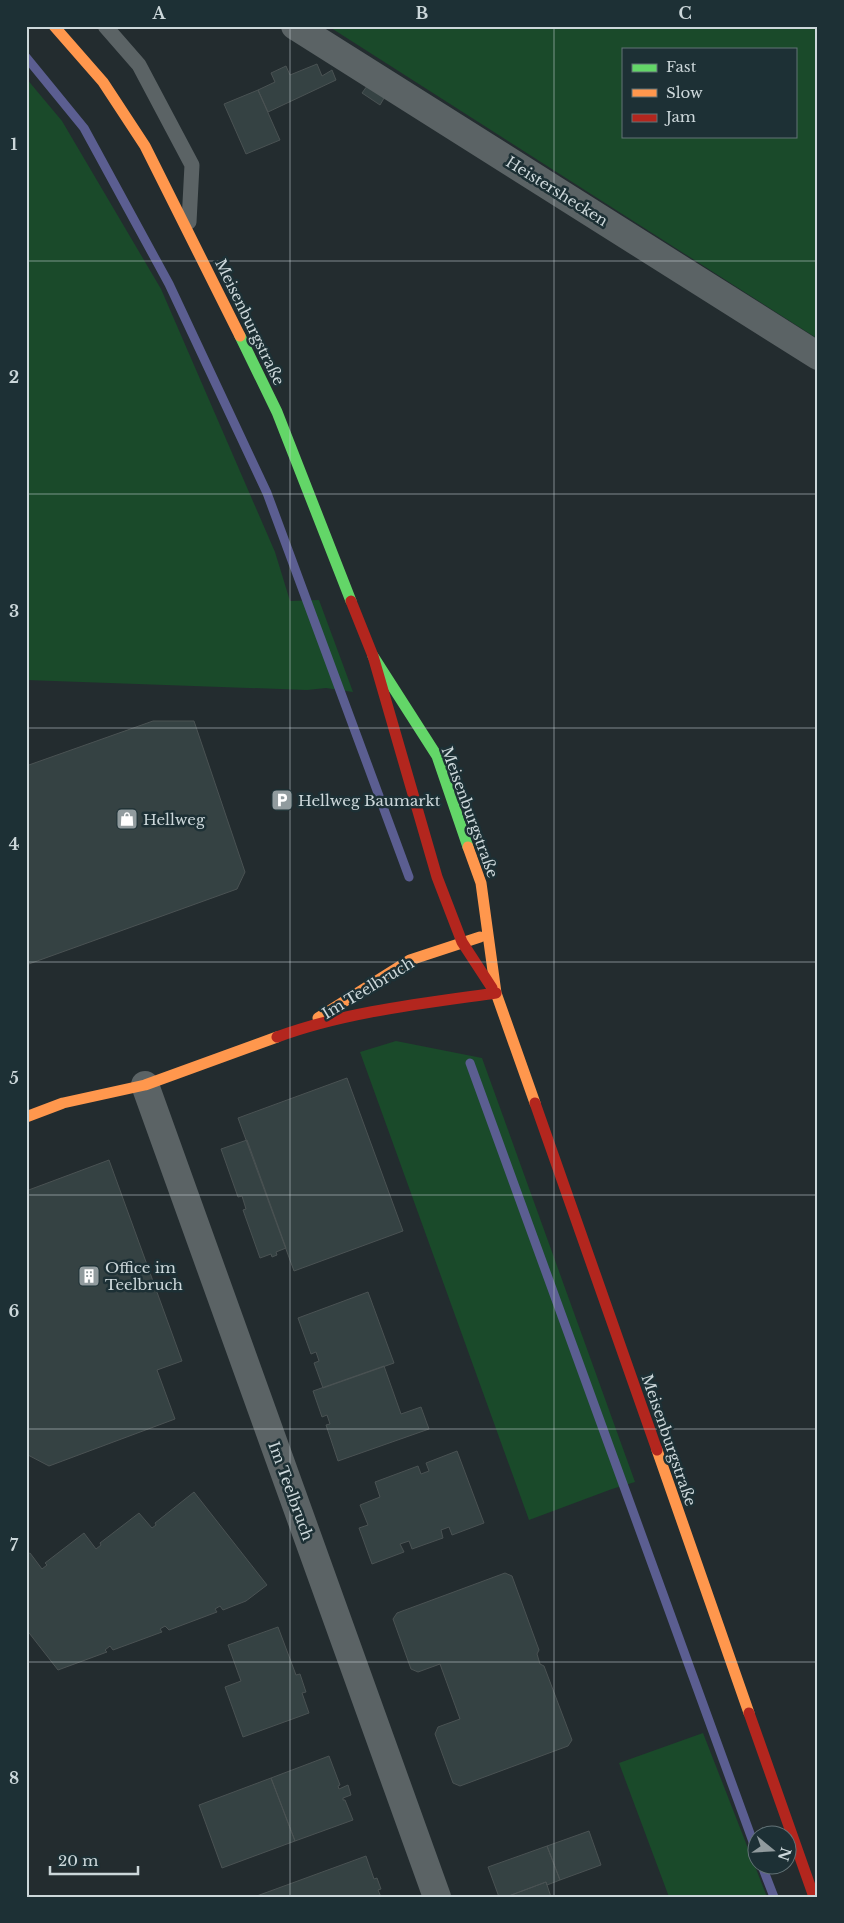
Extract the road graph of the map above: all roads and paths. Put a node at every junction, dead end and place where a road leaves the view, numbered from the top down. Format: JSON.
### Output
{"nodes":[{"id":1,"x":54,"y":26,"type":"edge"},
{"id":2,"x":105,"y":26,"type":"edge"},
{"id":3,"x":296,"y":26,"type":"edge"},
{"id":4,"x":189,"y":231,"type":"junction"},
{"id":5,"x":818,"y":356,"type":"edge"},
{"id":6,"x":373,"y":656,"type":"junction"},
{"id":7,"x":488,"y":934,"type":"junction"},
{"id":8,"x":462,"y":942,"type":"junction"},
{"id":9,"x":496,"y":993,"type":"junction"},
{"id":10,"x":307,"y":1026,"type":"junction"},
{"id":11,"x":145,"y":1085,"type":"junction"},
{"id":12,"x":26,"y":1117,"type":"edge"},
{"id":13,"x":437,"y":1897,"type":"edge"},
{"id":14,"x":814,"y":1897,"type":"edge"}],
"edges":[{"from":1,"to":4,"type":"main road","name":"Meisenburgstraße"},
{"from":2,"to":4,"type":"lane"},
{"from":3,"to":5,"type":"street","name":"Heistershecken"},
{"from":4,"to":6,"type":"main road","name":"Meisenburgstraße"},
{"from":6,"to":7,"type":"main road","name":"Meisenburgstraße"},
{"from":6,"to":8,"type":"main road","name":"Meisenburgstraße"},
{"from":7,"to":8,"type":"main road","name":"Im Teelbruch"},
{"from":7,"to":9,"type":"main road","name":"Meisenburgstraße"},
{"from":8,"to":9,"type":"main road","name":"Meisenburgstraße"},
{"from":8,"to":10,"type":"main road","name":"Im Teelbruch"},
{"from":9,"to":10,"type":"main road","name":"Im Teelbruch"},
{"from":9,"to":14,"type":"main road","name":"Meisenburgstraße"},
{"from":10,"to":11,"type":"main road","name":"Im Teelbruch"},
{"from":11,"to":12,"type":"main road","name":"Im Teelbruch"},
{"from":11,"to":13,"type":"street","name":"Im Teelbruch"}]}
